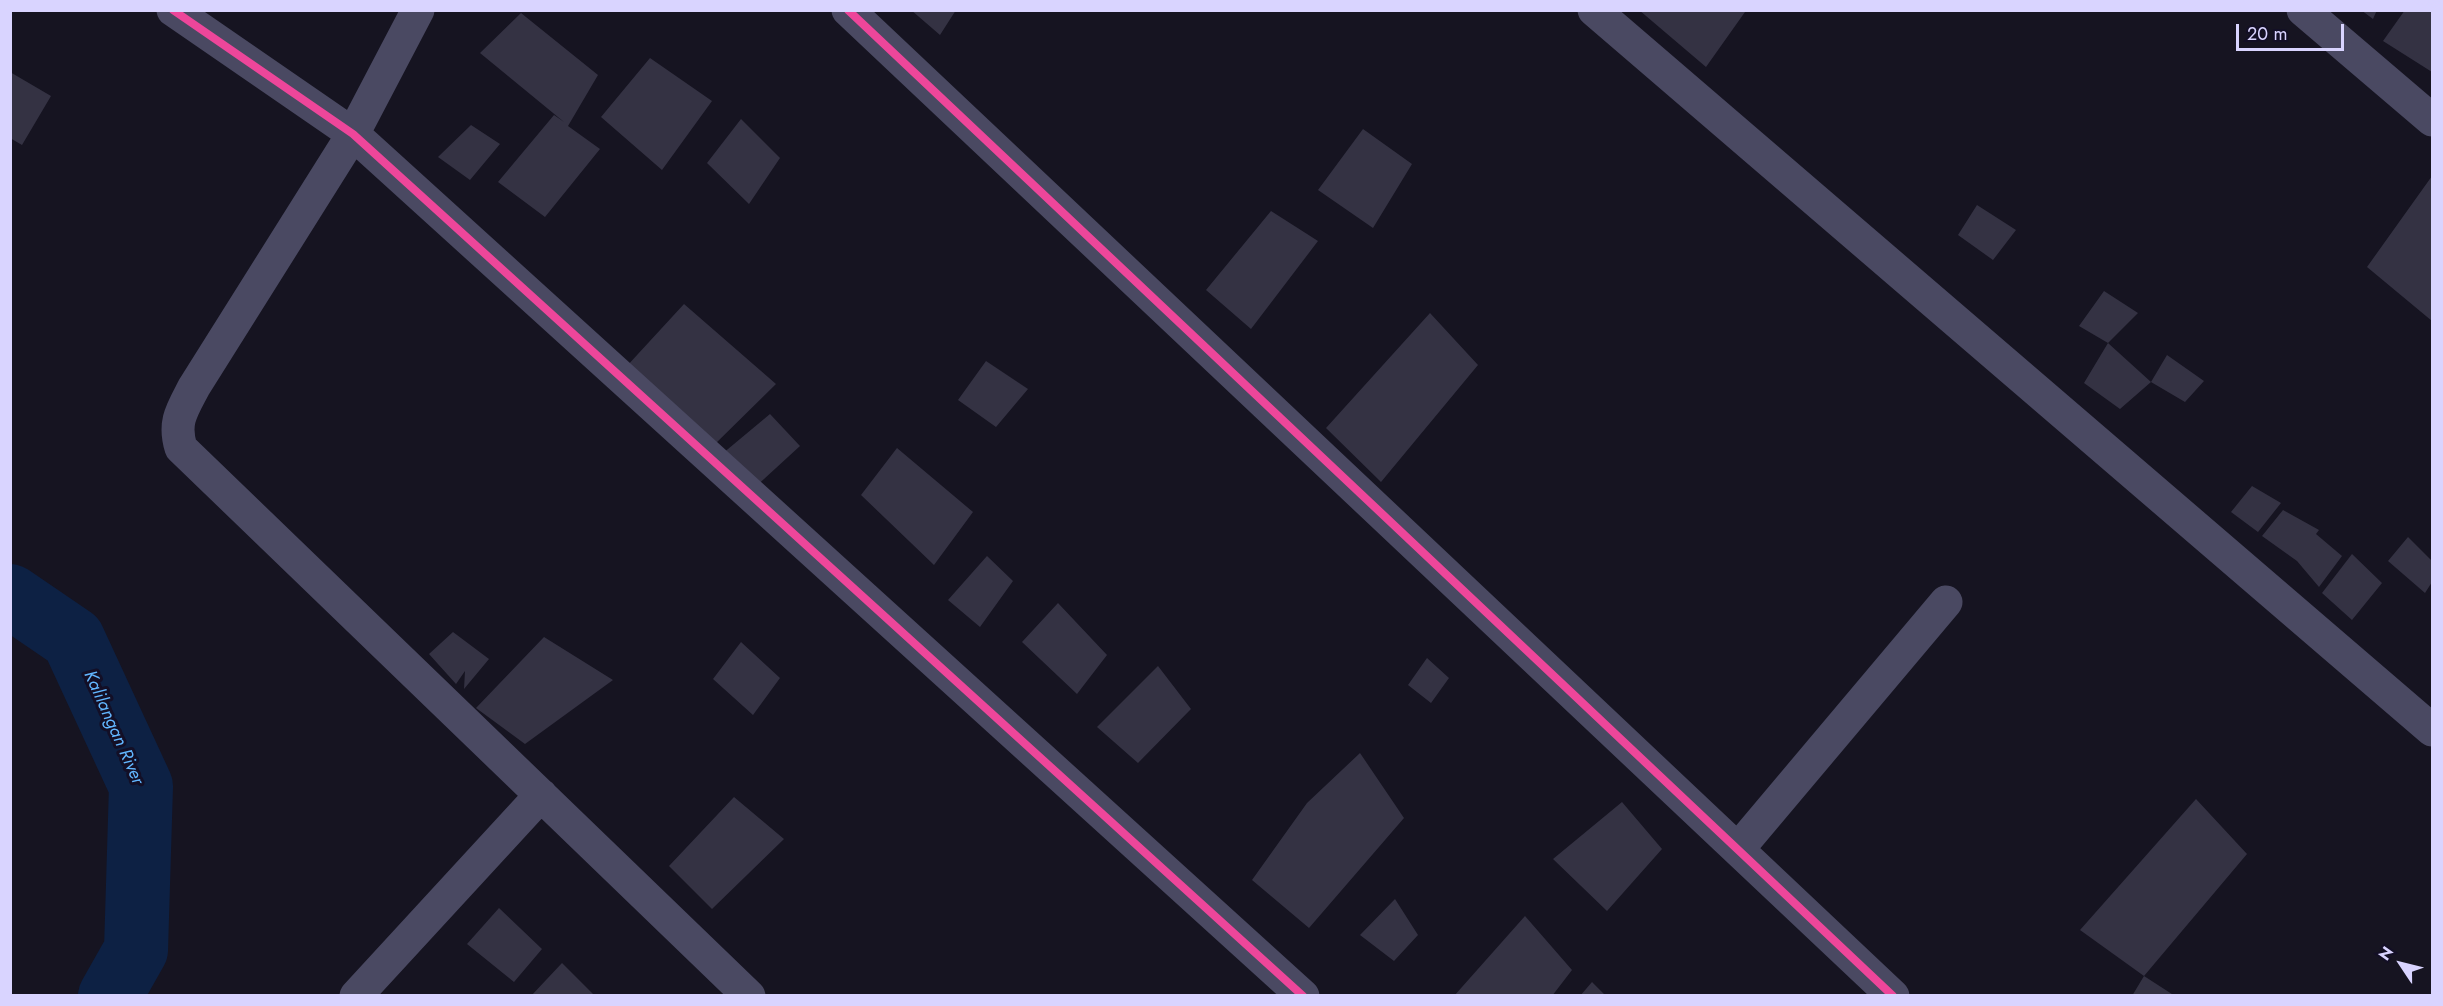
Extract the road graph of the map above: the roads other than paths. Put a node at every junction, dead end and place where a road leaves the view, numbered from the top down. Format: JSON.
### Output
{"nodes":[{"id":1,"x":173,"y":10,"type":"edge"},
{"id":2,"x":418,"y":10,"type":"edge"},
{"id":3,"x":848,"y":10,"type":"edge"},
{"id":4,"x":1594,"y":10,"type":"edge"},
{"id":5,"x":2303,"y":10,"type":"edge"},
{"id":6,"x":2433,"y":120,"type":"edge"},
{"id":7,"x":353,"y":134,"type":"junction"},
{"id":8,"x":1946,"y":602,"type":"dead end"},
{"id":9,"x":2433,"y":730,"type":"edge"},
{"id":10,"x":541,"y":795,"type":"junction"},
{"id":11,"x":1738,"y":849,"type":"junction"},
{"id":12,"x":356,"y":996,"type":"edge"},
{"id":13,"x":749,"y":996,"type":"edge"},
{"id":14,"x":1303,"y":996,"type":"edge"},
{"id":15,"x":1893,"y":996,"type":"edge"}],
"edges":[{"from":1,"to":7,"type":"street"},
{"from":2,"to":7,"type":"street"},
{"from":3,"to":11,"type":"street"},
{"from":4,"to":9,"type":"street"},
{"from":5,"to":6,"type":"street"},
{"from":7,"to":10,"type":"street"},
{"from":7,"to":14,"type":"street"},
{"from":8,"to":11,"type":"street"},
{"from":10,"to":12,"type":"street"},
{"from":10,"to":13,"type":"street"},
{"from":11,"to":15,"type":"street"}]}
